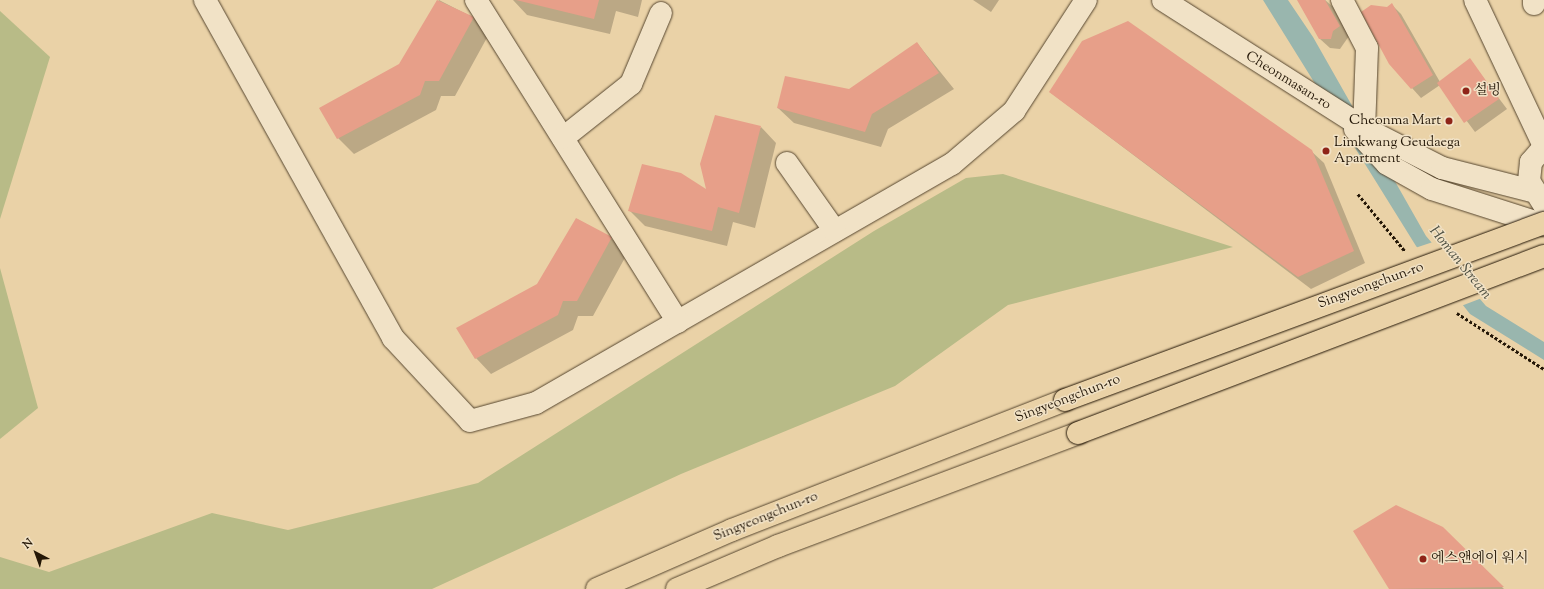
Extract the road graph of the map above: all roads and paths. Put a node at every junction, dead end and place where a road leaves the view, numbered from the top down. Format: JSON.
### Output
{"nodes":[{"id":1,"x":206,"y":0,"type":"edge"},
{"id":2,"x":476,"y":0,"type":"edge"},
{"id":3,"x":1086,"y":0,"type":"edge"},
{"id":4,"x":1163,"y":0,"type":"edge"},
{"id":5,"x":1342,"y":0,"type":"edge"},
{"id":6,"x":1475,"y":0,"type":"edge"},
{"id":7,"x":661,"y":13,"type":"dead end"},
{"id":8,"x":1340,"y":113,"type":"junction"},
{"id":9,"x":1364,"y":128,"type":"junction"},
{"id":10,"x":563,"y":138,"type":"junction"},
{"id":11,"x":1544,"y":146,"type":"edge"},
{"id":12,"x":788,"y":163,"type":"dead end"},
{"id":13,"x":1538,"y":198,"type":"edge"},
{"id":14,"x":1544,"y":224,"type":"edge"},
{"id":15,"x":835,"y":231,"type":"junction"},
{"id":16,"x":1544,"y":256,"type":"edge"},
{"id":17,"x":678,"y":322,"type":"junction"},
{"id":18,"x":597,"y":589,"type":"edge"},
{"id":19,"x":677,"y":589,"type":"edge"}],
"edges":[{"from":1,"to":17,"type":"street"},
{"from":2,"to":10,"type":"street"},
{"from":3,"to":15,"type":"street"},
{"from":4,"to":8,"type":"street","name":"Cheonmasan-ro"},
{"from":5,"to":9,"type":"street"},
{"from":6,"to":11,"type":"street"},
{"from":7,"to":10,"type":"street"},
{"from":8,"to":9,"type":"street","name":"Cheonmasan-ro"},
{"from":8,"to":14,"type":"street"},
{"from":9,"to":13,"type":"street","name":"Cheonmasan-ro"},
{"from":10,"to":17,"type":"street"},
{"from":11,"to":13,"type":"street"},
{"from":12,"to":15,"type":"street"},
{"from":14,"to":18,"type":"highway","name":"Singyeongchun-ro","bridge":true},
{"from":15,"to":17,"type":"street"},
{"from":16,"to":19,"type":"highway","bridge":true}]}
